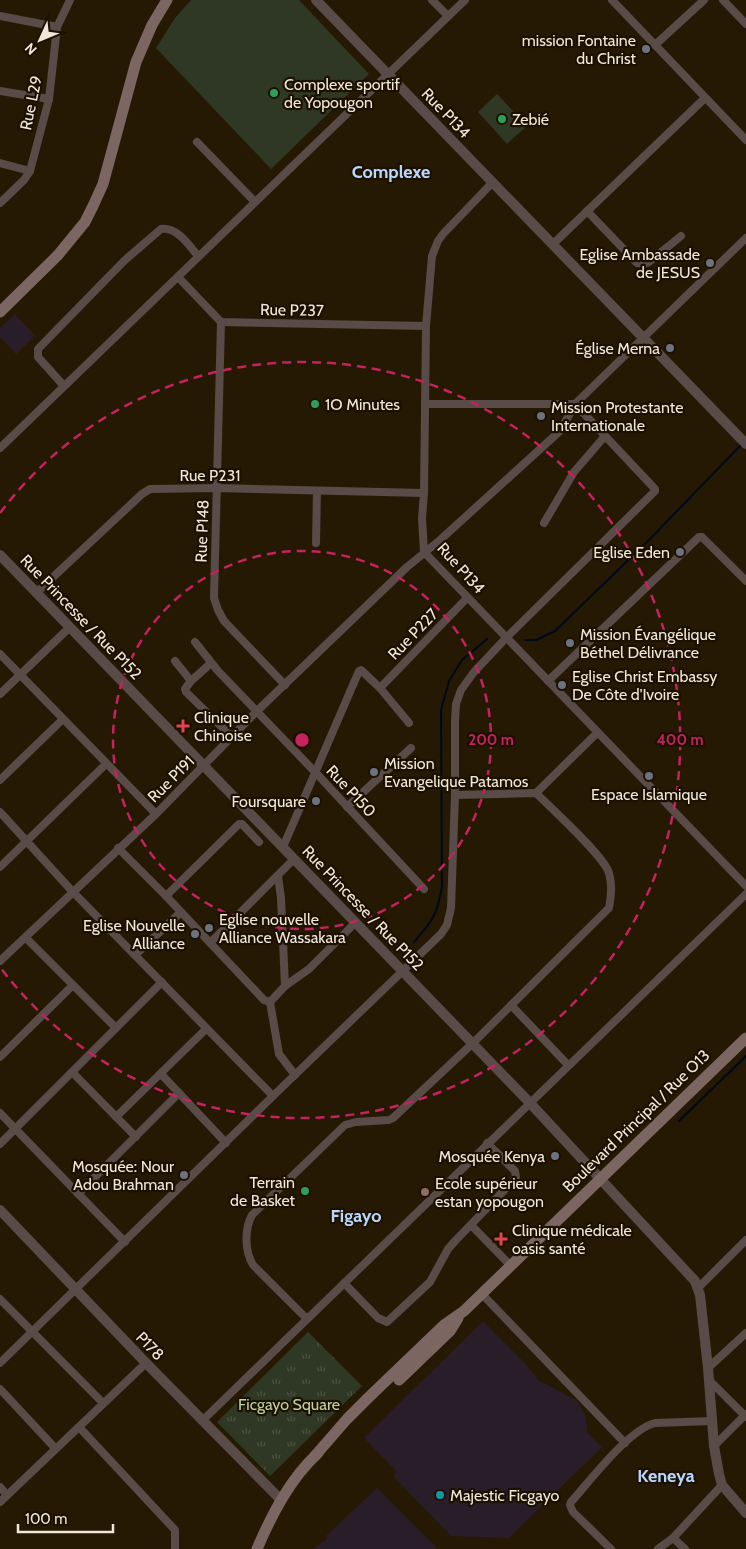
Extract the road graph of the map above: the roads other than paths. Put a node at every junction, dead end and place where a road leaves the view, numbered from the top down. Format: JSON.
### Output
{"nodes":[{"id":1,"x":70,"y":0,"type":"edge"},
{"id":2,"x":168,"y":0,"type":"edge"},
{"id":3,"x":316,"y":0,"type":"edge"},
{"id":4,"x":432,"y":0,"type":"edge"},
{"id":5,"x":465,"y":0,"type":"edge"},
{"id":6,"x":612,"y":0,"type":"edge"},
{"id":7,"x":704,"y":0,"type":"edge"},
{"id":8,"x":723,"y":0,"type":"edge"},
{"id":9,"x":0,"y":16,"type":"edge"},
{"id":10,"x":448,"y":16,"type":"junction"},
{"id":11,"x":746,"y":24,"type":"edge"},
{"id":12,"x":57,"y":27,"type":"junction"},
{"id":13,"x":655,"y":45,"type":"junction"},
{"id":14,"x":387,"y":74,"type":"junction"},
{"id":15,"x":0,"y":91,"type":"edge"},
{"id":16,"x":705,"y":98,"type":"junction"},
{"id":17,"x":49,"y":99,"type":"junction"},
{"id":18,"x":746,"y":140,"type":"edge"},
{"id":19,"x":197,"y":142,"type":"dead end"},
{"id":20,"x":0,"y":163,"type":"edge"},
{"id":21,"x":30,"y":171,"type":"junction"},
{"id":22,"x":492,"y":182,"type":"junction"},
{"id":23,"x":254,"y":202,"type":"junction"},
{"id":24,"x":0,"y":203,"type":"edge"},
{"id":25,"x":587,"y":211,"type":"junction"},
{"id":26,"x":681,"y":236,"type":"dead end"},
{"id":27,"x":746,"y":238,"type":"edge"},
{"id":28,"x":553,"y":244,"type":"junction"},
{"id":29,"x":198,"y":256,"type":"junction"},
{"id":30,"x":178,"y":276,"type":"junction"},
{"id":31,"x":0,"y":312,"type":"edge"},
{"id":32,"x":221,"y":322,"type":"junction"},
{"id":33,"x":426,"y":326,"type":"junction"},
{"id":34,"x":642,"y":338,"type":"junction"},
{"id":35,"x":64,"y":386,"type":"junction"},
{"id":36,"x":425,"y":404,"type":"junction"},
{"id":37,"x":575,"y":404,"type":"junction"},
{"id":38,"x":605,"y":436,"type":"junction"},
{"id":39,"x":743,"y":442,"type":"edge"},
{"id":40,"x":0,"y":448,"type":"edge"},
{"id":41,"x":217,"y":488,"type":"junction"},
{"id":42,"x":317,"y":491,"type":"junction"},
{"id":43,"x":424,"y":493,"type":"junction"},
{"id":44,"x":544,"y":523,"type":"dead end"},
{"id":45,"x":316,"y":543,"type":"dead end"},
{"id":46,"x":424,"y":552,"type":"junction"},
{"id":47,"x":0,"y":555,"type":"edge"},
{"id":48,"x":746,"y":581,"type":"edge"},
{"id":49,"x":36,"y":593,"type":"junction"},
{"id":50,"x":467,"y":598,"type":"junction"},
{"id":51,"x":69,"y":628,"type":"junction"},
{"id":52,"x":506,"y":638,"type":"junction"},
{"id":53,"x":195,"y":642,"type":"dead end"},
{"id":54,"x":0,"y":654,"type":"edge"},
{"id":55,"x":175,"y":661,"type":"dead end"},
{"id":56,"x":211,"y":663,"type":"junction"},
{"id":57,"x":20,"y":674,"type":"junction"},
{"id":58,"x":191,"y":681,"type":"junction"},
{"id":59,"x":548,"y":681,"type":"junction"},
{"id":60,"x":284,"y":685,"type":"junction"},
{"id":61,"x":380,"y":688,"type":"junction"},
{"id":62,"x":0,"y":694,"type":"edge"},
{"id":63,"x":257,"y":712,"type":"junction"},
{"id":64,"x":63,"y":719,"type":"junction"},
{"id":65,"x":409,"y":723,"type":"dead end"},
{"id":66,"x":598,"y":733,"type":"junction"},
{"id":67,"x":232,"y":737,"type":"junction"},
{"id":68,"x":411,"y":748,"type":"dead end"},
{"id":69,"x":106,"y":764,"type":"junction"},
{"id":70,"x":204,"y":766,"type":"junction"},
{"id":71,"x":316,"y":773,"type":"junction"},
{"id":72,"x":0,"y":780,"type":"edge"},
{"id":73,"x":536,"y":793,"type":"junction"},
{"id":74,"x":455,"y":795,"type":"junction"},
{"id":75,"x":347,"y":807,"type":"junction"},
{"id":76,"x":0,"y":812,"type":"edge"},
{"id":77,"x":156,"y":814,"type":"junction"},
{"id":78,"x":26,"y":840,"type":"junction"},
{"id":79,"x":259,"y":842,"type":"dead end"},
{"id":80,"x":283,"y":847,"type":"junction"},
{"id":81,"x":118,"y":848,"type":"junction"},
{"id":82,"x":294,"y":859,"type":"junction"},
{"id":83,"x":0,"y":867,"type":"edge"},
{"id":84,"x":278,"y":876,"type":"junction"},
{"id":85,"x":746,"y":886,"type":"edge"},
{"id":86,"x":424,"y":889,"type":"dead end"},
{"id":87,"x":72,"y":891,"type":"junction"},
{"id":88,"x":746,"y":894,"type":"edge"},
{"id":89,"x":166,"y":896,"type":"junction"},
{"id":90,"x":180,"y":912,"type":"junction"},
{"id":91,"x":356,"y":922,"type":"junction"},
{"id":92,"x":26,"y":938,"type":"junction"},
{"id":93,"x":210,"y":943,"type":"junction"},
{"id":94,"x":135,"y":955,"type":"junction"},
{"id":95,"x":2,"y":956,"type":"edge"},
{"id":96,"x":404,"y":971,"type":"junction"},
{"id":97,"x":162,"y":982,"type":"junction"},
{"id":98,"x":72,"y":985,"type":"junction"},
{"id":99,"x":285,"y":986,"type":"junction"},
{"id":100,"x":270,"y":1002,"type":"junction"},
{"id":101,"x":511,"y":1005,"type":"junction"},
{"id":102,"x":116,"y":1028,"type":"junction"},
{"id":103,"x":206,"y":1029,"type":"junction"},
{"id":104,"x":746,"y":1038,"type":"edge"},
{"id":105,"x":473,"y":1043,"type":"junction"},
{"id":106,"x":0,"y":1057,"type":"edge"},
{"id":107,"x":568,"y":1065,"type":"junction"},
{"id":108,"x":72,"y":1072,"type":"junction"},
{"id":109,"x":162,"y":1074,"type":"junction"},
{"id":110,"x":295,"y":1075,"type":"junction"},
{"id":111,"x":179,"y":1093,"type":"junction"},
{"id":112,"x":273,"y":1096,"type":"junction"},
{"id":113,"x":530,"y":1103,"type":"junction"},
{"id":114,"x":0,"y":1113,"type":"edge"},
{"id":115,"x":116,"y":1117,"type":"junction"},
{"id":116,"x":16,"y":1129,"type":"junction"},
{"id":117,"x":136,"y":1137,"type":"junction"},
{"id":118,"x":226,"y":1143,"type":"junction"},
{"id":119,"x":487,"y":1143,"type":"junction"},
{"id":120,"x":0,"y":1144,"type":"edge"},
{"id":121,"x":600,"y":1179,"type":"junction"},
{"id":122,"x":78,"y":1194,"type":"junction"},
{"id":123,"x":0,"y":1210,"type":"edge"},
{"id":124,"x":471,"y":1225,"type":"junction"},
{"id":125,"x":746,"y":1240,"type":"edge"},
{"id":126,"x":124,"y":1242,"type":"junction"},
{"id":127,"x":510,"y":1265,"type":"junction"},
{"id":128,"x":344,"y":1283,"type":"junction"},
{"id":129,"x":698,"y":1288,"type":"junction"},
{"id":130,"x":75,"y":1289,"type":"junction"},
{"id":131,"x":481,"y":1294,"type":"junction"},
{"id":132,"x":0,"y":1299,"type":"edge"},
{"id":133,"x":307,"y":1319,"type":"junction"},
{"id":134,"x":33,"y":1331,"type":"junction"},
{"id":135,"x":746,"y":1332,"type":"edge"},
{"id":136,"x":0,"y":1363,"type":"edge"},
{"id":137,"x":146,"y":1363,"type":"junction"},
{"id":138,"x":708,"y":1368,"type":"junction"},
{"id":139,"x":709,"y":1380,"type":"junction"},
{"id":140,"x":0,"y":1389,"type":"edge"},
{"id":141,"x":103,"y":1403,"type":"junction"},
{"id":142,"x":745,"y":1415,"type":"edge"},
{"id":143,"x":203,"y":1420,"type":"junction"},
{"id":144,"x":712,"y":1421,"type":"junction"},
{"id":145,"x":78,"y":1427,"type":"junction"},
{"id":146,"x":625,"y":1443,"type":"junction"},
{"id":147,"x":714,"y":1446,"type":"junction"},
{"id":148,"x":55,"y":1448,"type":"junction"},
{"id":149,"x":722,"y":1485,"type":"junction"},
{"id":150,"x":0,"y":1487,"type":"edge"},
{"id":151,"x":7,"y":1495,"type":"junction"},
{"id":152,"x":281,"y":1500,"type":"junction"},
{"id":153,"x":0,"y":1502,"type":"edge"},
{"id":154,"x":746,"y":1513,"type":"edge"},
{"id":155,"x":673,"y":1538,"type":"junction"},
{"id":156,"x":175,"y":1549,"type":"edge"},
{"id":157,"x":257,"y":1549,"type":"edge"},
{"id":158,"x":611,"y":1549,"type":"edge"},
{"id":159,"x":658,"y":1549,"type":"edge"},
{"id":160,"x":685,"y":1549,"type":"edge"}],
"edges":[{"from":1,"to":12,"type":"street","name":"Rue L29"},
{"from":2,"to":31,"type":"main road"},
{"from":3,"to":14,"type":"street","name":"Rue P134"},
{"from":4,"to":10,"type":"street"},
{"from":5,"to":10,"type":"street"},
{"from":6,"to":13,"type":"street"},
{"from":7,"to":13,"type":"street"},
{"from":8,"to":11,"type":"street"},
{"from":9,"to":12,"type":"street"},
{"from":10,"to":14,"type":"street"},
{"from":12,"to":17,"type":"street","name":"Rue L29"},
{"from":13,"to":16,"type":"street"},
{"from":14,"to":22,"type":"street","name":"Rue P134"},
{"from":14,"to":23,"type":"street"},
{"from":15,"to":17,"type":"street"},
{"from":16,"to":18,"type":"street"},
{"from":16,"to":25,"type":"street"},
{"from":17,"to":21,"type":"street","name":"Rue L29"},
{"from":19,"to":23,"type":"street"},
{"from":20,"to":21,"type":"street"},
{"from":21,"to":24,"type":"street","name":"Rue L29"},
{"from":22,"to":28,"type":"street","name":"Rue P134"},
{"from":22,"to":33,"type":"street","name":"Rue P134"},
{"from":23,"to":29,"type":"street"},
{"from":25,"to":26,"type":"street"},
{"from":25,"to":28,"type":"street"},
{"from":27,"to":34,"type":"street","name":"Rue P191"},
{"from":28,"to":34,"type":"street","name":"Rue P134"},
{"from":29,"to":30,"type":"street"},
{"from":29,"to":35,"type":"street"},
{"from":30,"to":32,"type":"street"},
{"from":30,"to":35,"type":"street"},
{"from":32,"to":33,"type":"street","name":"Rue P237"},
{"from":32,"to":41,"type":"street","name":"Rue P148"},
{"from":33,"to":36,"type":"street","name":"Rue P134"},
{"from":34,"to":37,"type":"street","name":"Rue P191"},
{"from":34,"to":39,"type":"street","name":"Rue P134"},
{"from":35,"to":40,"type":"street"},
{"from":36,"to":37,"type":"street"},
{"from":36,"to":43,"type":"street","name":"Rue P134"},
{"from":37,"to":38,"type":"street"},
{"from":37,"to":46,"type":"street","name":"Rue P191"},
{"from":38,"to":44,"type":"street"},
{"from":38,"to":52,"type":"street"},
{"from":41,"to":42,"type":"street","name":"Rue P231"},
{"from":41,"to":49,"type":"street","name":"Rue P231"},
{"from":41,"to":60,"type":"street","name":"Rue P148"},
{"from":42,"to":43,"type":"street","name":"Rue P231"},
{"from":42,"to":45,"type":"street"},
{"from":43,"to":46,"type":"street","name":"Rue P134"},
{"from":46,"to":50,"type":"street","name":"Rue P134"},
{"from":46,"to":60,"type":"street","name":"Rue P191"},
{"from":47,"to":49,"type":"street","name":"Rue Princesse / Rue P152"},
{"from":48,"to":59,"type":"street"},
{"from":49,"to":51,"type":"street","name":"Rue Princesse / Rue P152"},
{"from":50,"to":52,"type":"street","name":"Rue P134"},
{"from":50,"to":61,"type":"street","name":"Rue P227"},
{"from":51,"to":57,"type":"street"},
{"from":51,"to":70,"type":"street","name":"Rue Princesse / Rue P152"},
{"from":52,"to":59,"type":"street","name":"Rue P134"},
{"from":52,"to":74,"type":"street"},
{"from":53,"to":56,"type":"street","name":"Rue P150"},
{"from":54,"to":57,"type":"street"},
{"from":55,"to":58,"type":"street"},
{"from":56,"to":58,"type":"street"},
{"from":56,"to":63,"type":"street","name":"Rue P150"},
{"from":57,"to":62,"type":"street"},
{"from":57,"to":64,"type":"street"},
{"from":58,"to":67,"type":"street"},
{"from":59,"to":66,"type":"street","name":"Rue P134"},
{"from":60,"to":63,"type":"street","name":"Rue P191"},
{"from":61,"to":65,"type":"street"},
{"from":61,"to":71,"type":"street"},
{"from":63,"to":67,"type":"street","name":"Rue P191"},
{"from":63,"to":71,"type":"street","name":"Rue P150"},
{"from":64,"to":69,"type":"street"},
{"from":64,"to":72,"type":"street"},
{"from":66,"to":73,"type":"street"},
{"from":66,"to":85,"type":"street","name":"Rue P134"},
{"from":67,"to":70,"type":"street","name":"Rue P191"},
{"from":68,"to":75,"type":"street"},
{"from":69,"to":77,"type":"street"},
{"from":69,"to":78,"type":"street"},
{"from":70,"to":77,"type":"street","name":"Rue P191"},
{"from":70,"to":80,"type":"street","name":"Rue Princesse / Rue P152"},
{"from":71,"to":75,"type":"street","name":"Rue P150"},
{"from":71,"to":80,"type":"street"},
{"from":73,"to":74,"type":"street"},
{"from":73,"to":101,"type":"street"},
{"from":74,"to":96,"type":"street"},
{"from":75,"to":86,"type":"street","name":"Rue P150"},
{"from":76,"to":78,"type":"street"},
{"from":77,"to":81,"type":"street","name":"Rue P191"},
{"from":78,"to":83,"type":"street"},
{"from":78,"to":87,"type":"street"},
{"from":79,"to":89,"type":"street"},
{"from":80,"to":82,"type":"street","name":"Rue Princesse / Rue P152"},
{"from":81,"to":87,"type":"street","name":"Rue P191"},
{"from":81,"to":89,"type":"street"},
{"from":82,"to":84,"type":"street"},
{"from":82,"to":91,"type":"street","name":"Rue Princesse / Rue P152"},
{"from":84,"to":93,"type":"street"},
{"from":84,"to":99,"type":"street"},
{"from":87,"to":92,"type":"street","name":"Rue P191"},
{"from":87,"to":94,"type":"street"},
{"from":88,"to":107,"type":"street"},
{"from":89,"to":90,"type":"street"},
{"from":90,"to":93,"type":"street"},
{"from":90,"to":94,"type":"street"},
{"from":91,"to":96,"type":"street","name":"Rue Princesse / Rue P152"},
{"from":91,"to":99,"type":"street"},
{"from":92,"to":95,"type":"street","name":"Rue P191"},
{"from":92,"to":98,"type":"street"},
{"from":93,"to":100,"type":"street"},
{"from":94,"to":97,"type":"street"},
{"from":96,"to":105,"type":"street","name":"Rue Princesse / Rue P152"},
{"from":96,"to":110,"type":"street"},
{"from":97,"to":102,"type":"street"},
{"from":97,"to":103,"type":"street"},
{"from":98,"to":102,"type":"street"},
{"from":98,"to":106,"type":"street"},
{"from":99,"to":100,"type":"street"},
{"from":100,"to":110,"type":"street"},
{"from":101,"to":105,"type":"street"},
{"from":101,"to":107,"type":"street"},
{"from":102,"to":108,"type":"street"},
{"from":103,"to":109,"type":"street"},
{"from":103,"to":112,"type":"street"},
{"from":104,"to":121,"type":"main road","name":"Boulevard Principal / Rue O13"},
{"from":105,"to":113,"type":"street","name":"Rue Princesse / Rue P152"},
{"from":105,"to":133,"type":"street"},
{"from":107,"to":113,"type":"street"},
{"from":108,"to":115,"type":"street"},
{"from":108,"to":116,"type":"street"},
{"from":109,"to":111,"type":"street"},
{"from":109,"to":115,"type":"street"},
{"from":110,"to":112,"type":"street"},
{"from":111,"to":117,"type":"street"},
{"from":111,"to":118,"type":"street"},
{"from":112,"to":118,"type":"street"},
{"from":113,"to":119,"type":"street"},
{"from":113,"to":121,"type":"street","name":"Rue Princesse / Rue P152"},
{"from":114,"to":116,"type":"street"},
{"from":115,"to":117,"type":"street"},
{"from":116,"to":120,"type":"street"},
{"from":116,"to":122,"type":"street"},
{"from":117,"to":122,"type":"street"},
{"from":118,"to":126,"type":"street"},
{"from":119,"to":124,"type":"street"},
{"from":119,"to":128,"type":"street"},
{"from":121,"to":127,"type":"main road","name":"Boulevard Principal / Rue O13"},
{"from":121,"to":129,"type":"street","name":"Rue Princesse / Rue P152"},
{"from":122,"to":126,"type":"street"},
{"from":123,"to":130,"type":"street","name":"P178"},
{"from":124,"to":127,"type":"street"},
{"from":124,"to":128,"type":"street"},
{"from":125,"to":129,"type":"street"},
{"from":126,"to":130,"type":"street"},
{"from":127,"to":131,"type":"main road","name":"Boulevard Principal / Rue O13"},
{"from":128,"to":133,"type":"street"},
{"from":129,"to":138,"type":"street"},
{"from":130,"to":134,"type":"street"},
{"from":130,"to":137,"type":"street","name":"P178"},
{"from":131,"to":146,"type":"street"},
{"from":131,"to":152,"type":"main road","name":"Boulevard Principal / Rue O13"},
{"from":132,"to":134,"type":"street"},
{"from":133,"to":143,"type":"street"},
{"from":134,"to":136,"type":"street"},
{"from":134,"to":141,"type":"street"},
{"from":135,"to":138,"type":"street"},
{"from":137,"to":141,"type":"street"},
{"from":137,"to":143,"type":"street","name":"P178"},
{"from":138,"to":139,"type":"street"},
{"from":139,"to":142,"type":"street"},
{"from":139,"to":144,"type":"street"},
{"from":140,"to":148,"type":"street"},
{"from":141,"to":145,"type":"street"},
{"from":142,"to":147,"type":"street"},
{"from":143,"to":152,"type":"street","name":"P178"},
{"from":144,"to":146,"type":"street"},
{"from":144,"to":147,"type":"street"},
{"from":145,"to":148,"type":"street"},
{"from":145,"to":156,"type":"street"},
{"from":146,"to":158,"type":"street"},
{"from":147,"to":149,"type":"street"},
{"from":148,"to":151,"type":"street"},
{"from":149,"to":154,"type":"street"},
{"from":149,"to":155,"type":"street"},
{"from":150,"to":151,"type":"street"},
{"from":151,"to":153,"type":"street"},
{"from":152,"to":157,"type":"main road","name":"Boulevard Principal / Rue O13"},
{"from":155,"to":159,"type":"street"},
{"from":155,"to":160,"type":"street"}]}
